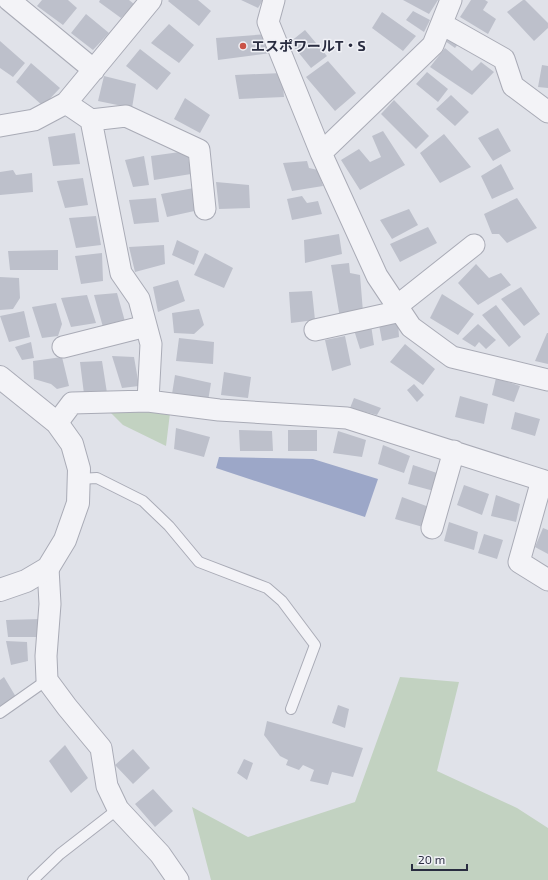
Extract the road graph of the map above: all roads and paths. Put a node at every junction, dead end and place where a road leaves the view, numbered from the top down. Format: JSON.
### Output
{"nodes":[{"id":1,"x":9,"y":0,"type":"edge"},
{"id":2,"x":151,"y":0,"type":"edge"},
{"id":3,"x":274,"y":0,"type":"edge"},
{"id":4,"x":451,"y":0,"type":"edge"},
{"id":5,"x":442,"y":24,"type":"junction"},
{"id":6,"x":94,"y":70,"type":"junction"},
{"id":7,"x":66,"y":103,"type":"junction"},
{"id":8,"x":548,"y":112,"type":"edge"},
{"id":9,"x":91,"y":120,"type":"junction"},
{"id":10,"x":0,"y":126,"type":"edge"},
{"id":11,"x":320,"y":153,"type":"junction"},
{"id":12,"x":205,"y":209,"type":"dead end"},
{"id":13,"x":474,"y":245,"type":"dead end"},
{"id":14,"x":399,"y":308,"type":"junction"},
{"id":15,"x":146,"y":326,"type":"junction"},
{"id":16,"x":315,"y":330,"type":"dead end"},
{"id":17,"x":62,"y":347,"type":"dead end"},
{"id":18,"x":0,"y":377,"type":"edge"},
{"id":19,"x":548,"y":380,"type":"edge"},
{"id":20,"x":148,"y":401,"type":"junction"},
{"id":21,"x":57,"y":423,"type":"junction"},
{"id":22,"x":454,"y":451,"type":"junction"},
{"id":23,"x":79,"y":479,"type":"junction"},
{"id":24,"x":545,"y":481,"type":"edge"},
{"id":25,"x":432,"y":528,"type":"dead end"},
{"id":26,"x":48,"y":568,"type":"junction"},
{"id":27,"x":548,"y":580,"type":"edge"},
{"id":28,"x":0,"y":590,"type":"edge"},
{"id":29,"x":47,"y":680,"type":"junction"},
{"id":30,"x":291,"y":709,"type":"dead end"},
{"id":31,"x":0,"y":713,"type":"edge"},
{"id":32,"x":118,"y":809,"type":"junction"},
{"id":33,"x":33,"y":880,"type":"edge"},
{"id":34,"x":178,"y":880,"type":"edge"}],
"edges":[{"from":1,"to":6,"type":"street"},
{"from":2,"to":6,"type":"street"},
{"from":3,"to":11,"type":"street"},
{"from":4,"to":5,"type":"street"},
{"from":5,"to":8,"type":"street"},
{"from":5,"to":11,"type":"street"},
{"from":6,"to":7,"type":"street"},
{"from":7,"to":9,"type":"street"},
{"from":7,"to":10,"type":"street"},
{"from":9,"to":12,"type":"street"},
{"from":9,"to":15,"type":"street"},
{"from":11,"to":14,"type":"street"},
{"from":13,"to":14,"type":"street"},
{"from":14,"to":16,"type":"street"},
{"from":14,"to":19,"type":"street"},
{"from":15,"to":17,"type":"street"},
{"from":15,"to":20,"type":"street"},
{"from":18,"to":21,"type":"street"},
{"from":20,"to":21,"type":"street"},
{"from":20,"to":22,"type":"street"},
{"from":21,"to":23,"type":"street"},
{"from":22,"to":24,"type":"street"},
{"from":22,"to":25,"type":"street"},
{"from":23,"to":26,"type":"street"},
{"from":23,"to":30,"type":"lane"},
{"from":24,"to":27,"type":"street"},
{"from":26,"to":28,"type":"street"},
{"from":26,"to":29,"type":"street"},
{"from":29,"to":31,"type":"lane"},
{"from":29,"to":32,"type":"street"},
{"from":32,"to":33,"type":"lane"},
{"from":32,"to":34,"type":"street"}]}
